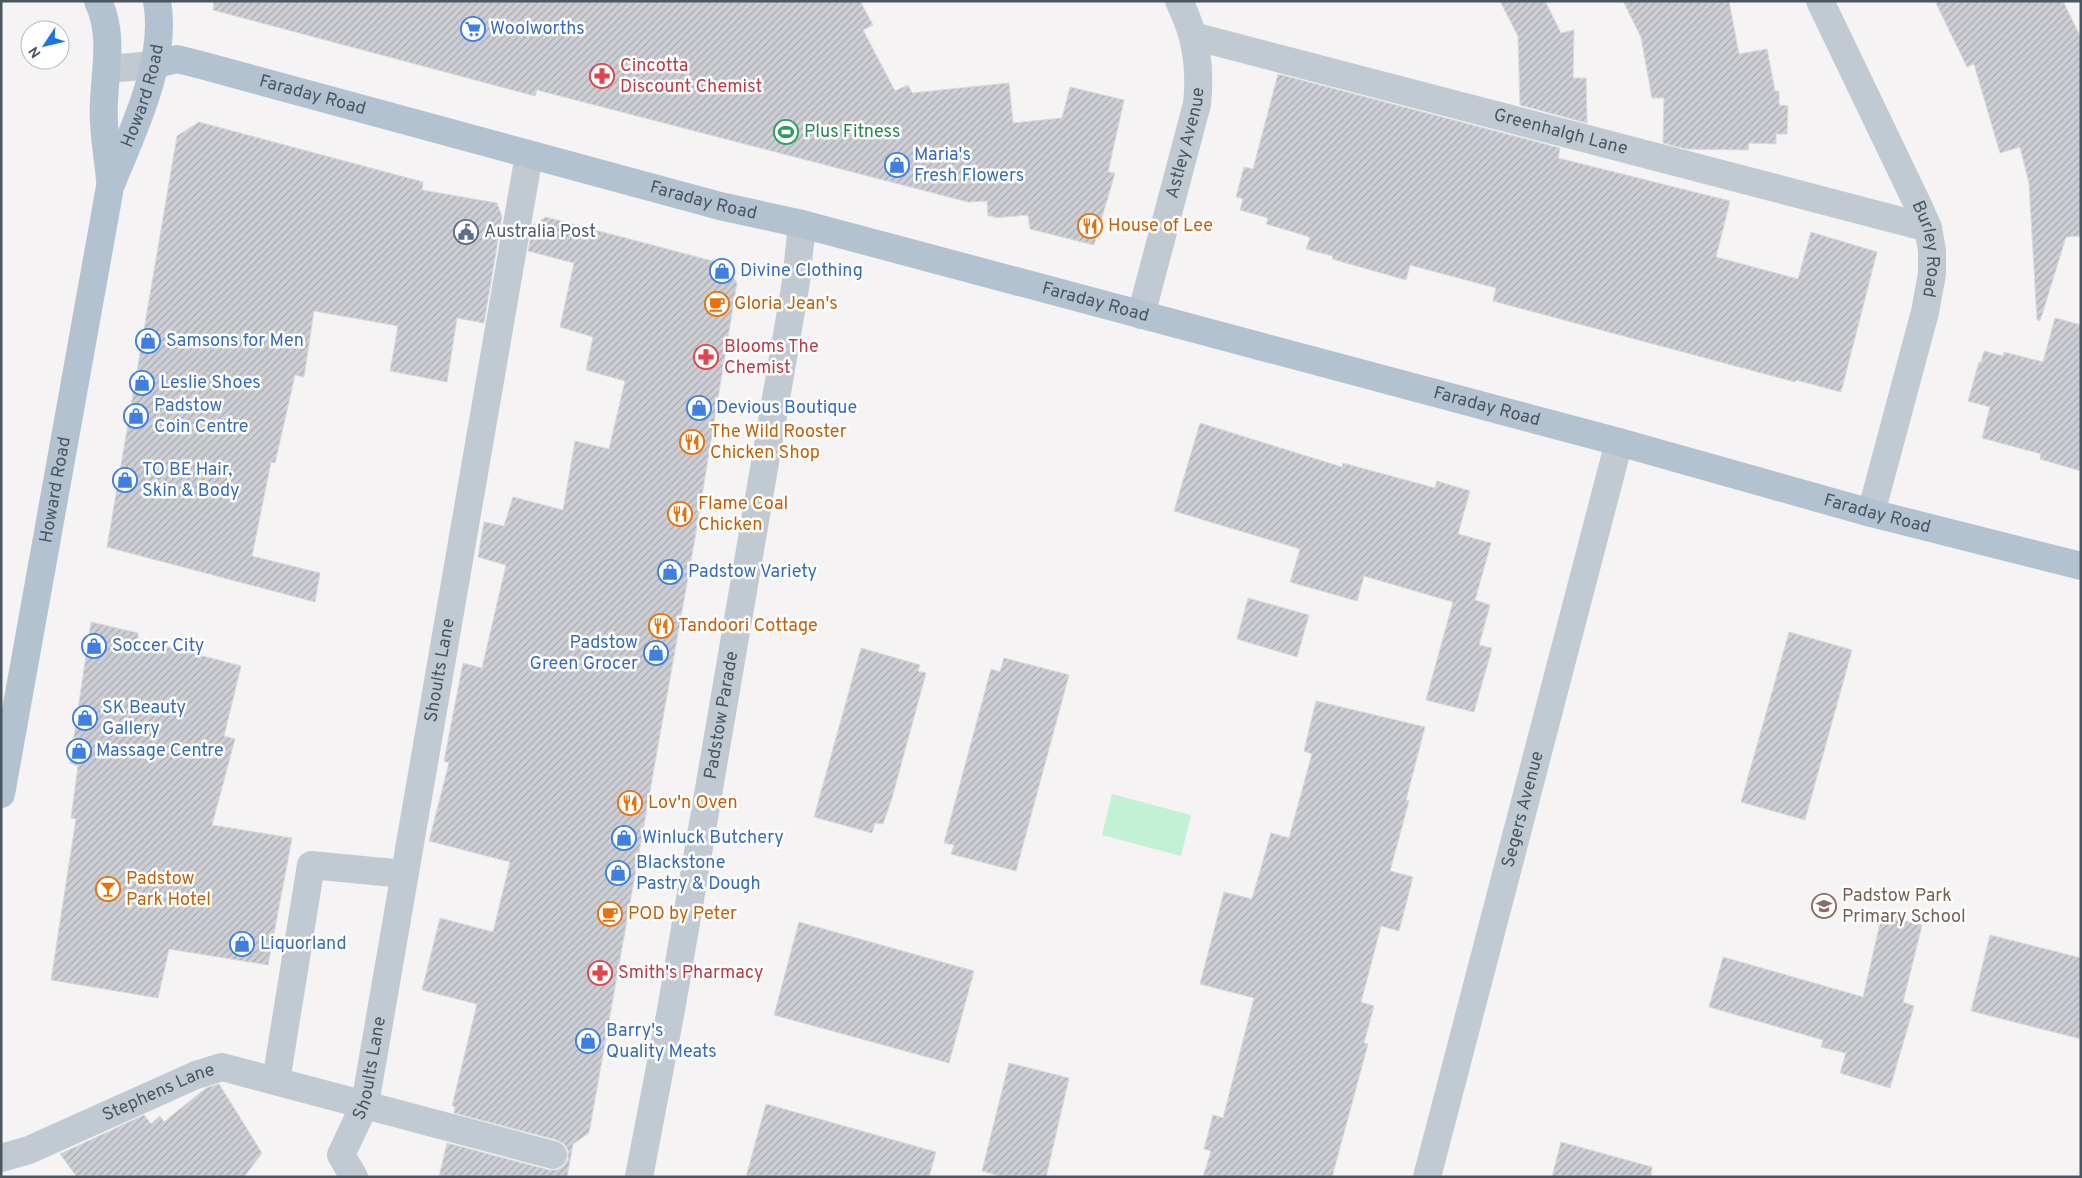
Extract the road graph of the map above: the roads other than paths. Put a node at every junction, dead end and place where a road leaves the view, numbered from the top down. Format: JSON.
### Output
{"nodes":[{"id":1,"x":98,"y":1,"type":"edge"},
{"id":2,"x":157,"y":1,"type":"edge"},
{"id":3,"x":1179,"y":1,"type":"edge"},
{"id":4,"x":1820,"y":1,"type":"edge"},
{"id":5,"x":1193,"y":36,"type":"junction"},
{"id":6,"x":154,"y":65,"type":"junction"},
{"id":7,"x":107,"y":69,"type":"junction"},
{"id":8,"x":529,"y":155,"type":"junction"},
{"id":9,"x":110,"y":187,"type":"junction"},
{"id":10,"x":802,"y":224,"type":"junction"},
{"id":11,"x":1928,"y":228,"type":"junction"},
{"id":12,"x":1141,"y":315,"type":"junction"},
{"id":13,"x":1619,"y":442,"type":"junction"},
{"id":14,"x":1871,"y":513,"type":"junction"},
{"id":15,"x":2081,"y":566,"type":"edge"},
{"id":16,"x":1,"y":794,"type":"edge"},
{"id":17,"x":404,"y":874,"type":"junction"},
{"id":18,"x":276,"y":1081,"type":"junction"},
{"id":19,"x":365,"y":1104,"type":"junction"},
{"id":20,"x":553,"y":1155,"type":"dead end"},
{"id":21,"x":1,"y":1158,"type":"edge"},
{"id":22,"x":354,"y":1177,"type":"edge"},
{"id":23,"x":639,"y":1177,"type":"edge"},
{"id":24,"x":1426,"y":1177,"type":"edge"}],
"edges":[{"from":1,"to":7,"type":"main road","name":"Howard Road"},
{"from":2,"to":6,"type":"main road","name":"Howard Road"},
{"from":3,"to":5,"type":"street","name":"Astley Avenue"},
{"from":4,"to":11,"type":"street","name":"Burley Road"},
{"from":5,"to":11,"type":"street","name":"Greenhalgh Lane"},
{"from":5,"to":12,"type":"street","name":"Astley Avenue"},
{"from":6,"to":7,"type":"street","name":"Faraday Road"},
{"from":6,"to":8,"type":"main road","name":"Faraday Road"},
{"from":6,"to":9,"type":"main road","name":"Howard Road"},
{"from":7,"to":9,"type":"main road","name":"Howard Road"},
{"from":8,"to":10,"type":"main road","name":"Faraday Road"},
{"from":8,"to":17,"type":"street","name":"Shoults Lane"},
{"from":9,"to":16,"type":"main road","name":"Howard Road"},
{"from":10,"to":12,"type":"main road","name":"Faraday Road"},
{"from":10,"to":23,"type":"street","name":"Padstow Parade"},
{"from":11,"to":14,"type":"street","name":"Burley Road"},
{"from":12,"to":13,"type":"main road","name":"Faraday Road"},
{"from":13,"to":14,"type":"main road","name":"Faraday Road"},
{"from":13,"to":24,"type":"street","name":"Segers Avenue"},
{"from":14,"to":15,"type":"main road","name":"Faraday Road"},
{"from":17,"to":18,"type":"street"},
{"from":17,"to":19,"type":"street","name":"Shoults Lane"},
{"from":18,"to":19,"type":"street","name":"Stephens Lane"},
{"from":18,"to":21,"type":"street","name":"Stephens Lane"},
{"from":19,"to":20,"type":"street","name":"Stephens Lane"},
{"from":19,"to":22,"type":"street","name":"Shoults Lane"}]}
